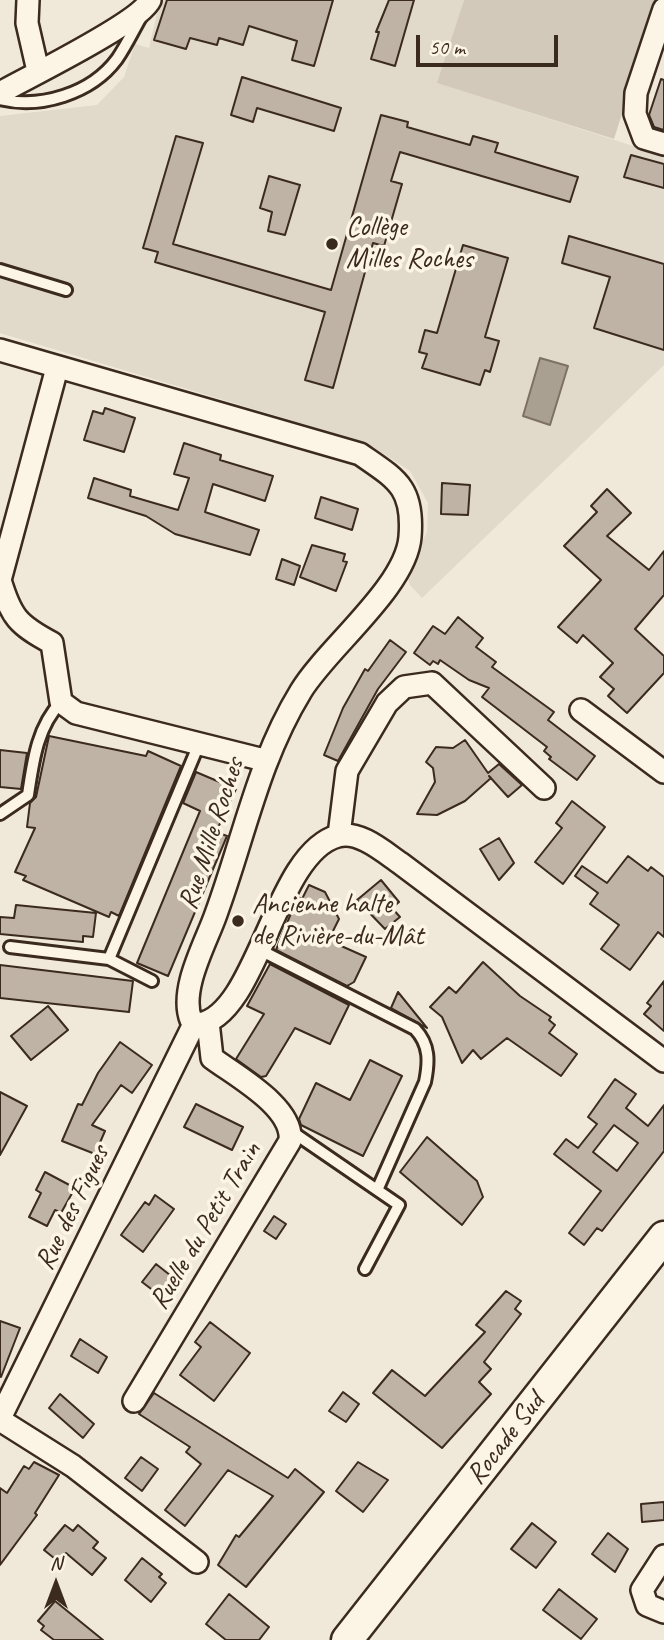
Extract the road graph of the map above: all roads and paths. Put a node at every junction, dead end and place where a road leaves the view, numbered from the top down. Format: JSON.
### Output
{"nodes":[{"id":1,"x":29,"y":0,"type":"edge"},
{"id":2,"x":148,"y":4,"type":"edge"},
{"id":3,"x":664,"y":9,"type":"edge"},
{"id":4,"x":38,"y":71,"type":"junction"},
{"id":5,"x":0,"y":93,"type":"edge"},
{"id":6,"x":0,"y":99,"type":"edge"},
{"id":7,"x":664,"y":144,"type":"edge"},
{"id":8,"x":0,"y":270,"type":"edge"},
{"id":9,"x":66,"y":290,"type":"dead end"},
{"id":10,"x":0,"y":350,"type":"edge"},
{"id":11,"x":57,"y":368,"type":"junction"},
{"id":12,"x":61,"y":702,"type":"junction"},
{"id":13,"x":581,"y":710,"type":"dead end"},
{"id":14,"x":199,"y":744,"type":"junction"},
{"id":15,"x":264,"y":760,"type":"junction"},
{"id":16,"x":664,"y":772,"type":"edge"},
{"id":17,"x":544,"y":788,"type":"dead end"},
{"id":18,"x":0,"y":814,"type":"edge"},
{"id":19,"x":340,"y":835,"type":"junction"},
{"id":20,"x":10,"y":947,"type":"dead end"},
{"id":21,"x":258,"y":949,"type":"junction"},
{"id":22,"x":109,"y":958,"type":"junction"},
{"id":23,"x":152,"y":981,"type":"dead end"},
{"id":24,"x":202,"y":1022,"type":"junction"},
{"id":25,"x":664,"y":1061,"type":"edge"},
{"id":26,"x":291,"y":1131,"type":"junction"},
{"id":27,"x":377,"y":1188,"type":"junction"},
{"id":28,"x":664,"y":1237,"type":"edge"},
{"id":29,"x":365,"y":1269,"type":"dead end"},
{"id":30,"x":134,"y":1401,"type":"dead end"},
{"id":31,"x":0,"y":1419,"type":"edge"},
{"id":32,"x":664,"y":1556,"type":"edge"},
{"id":33,"x":197,"y":1562,"type":"dead end"},
{"id":34,"x":664,"y":1612,"type":"edge"},
{"id":35,"x":348,"y":1640,"type":"edge"}],
"edges":[{"from":1,"to":4,"type":"street"},
{"from":2,"to":4,"type":"street"},
{"from":2,"to":6,"type":"lane"},
{"from":3,"to":7,"type":"street"},
{"from":4,"to":5,"type":"street"},
{"from":8,"to":9,"type":"lane"},
{"from":10,"to":11,"type":"street","name":"Rue Mille Roches"},
{"from":11,"to":12,"type":"street"},
{"from":11,"to":15,"type":"street","name":"Rue Mille Roches"},
{"from":12,"to":14,"type":"street"},
{"from":12,"to":18,"type":"lane"},
{"from":13,"to":16,"type":"street"},
{"from":14,"to":15,"type":"street"},
{"from":14,"to":22,"type":"lane"},
{"from":15,"to":24,"type":"street","name":"Rue Mille Roches"},
{"from":17,"to":19,"type":"street"},
{"from":19,"to":21,"type":"street"},
{"from":19,"to":25,"type":"street"},
{"from":20,"to":22,"type":"lane"},
{"from":21,"to":24,"type":"street"},
{"from":21,"to":27,"type":"lane"},
{"from":22,"to":23,"type":"lane"},
{"from":24,"to":26,"type":"street","name":"Ruelle du Petit Train"},
{"from":24,"to":31,"type":"street","name":"Rue des Figues"},
{"from":26,"to":27,"type":"lane"},
{"from":26,"to":30,"type":"street","name":"Ruelle du Petit Train"},
{"from":27,"to":29,"type":"lane"},
{"from":28,"to":35,"type":"main road","name":"Rocade Sud"},
{"from":31,"to":33,"type":"street"},
{"from":32,"to":34,"type":"street"}]}
